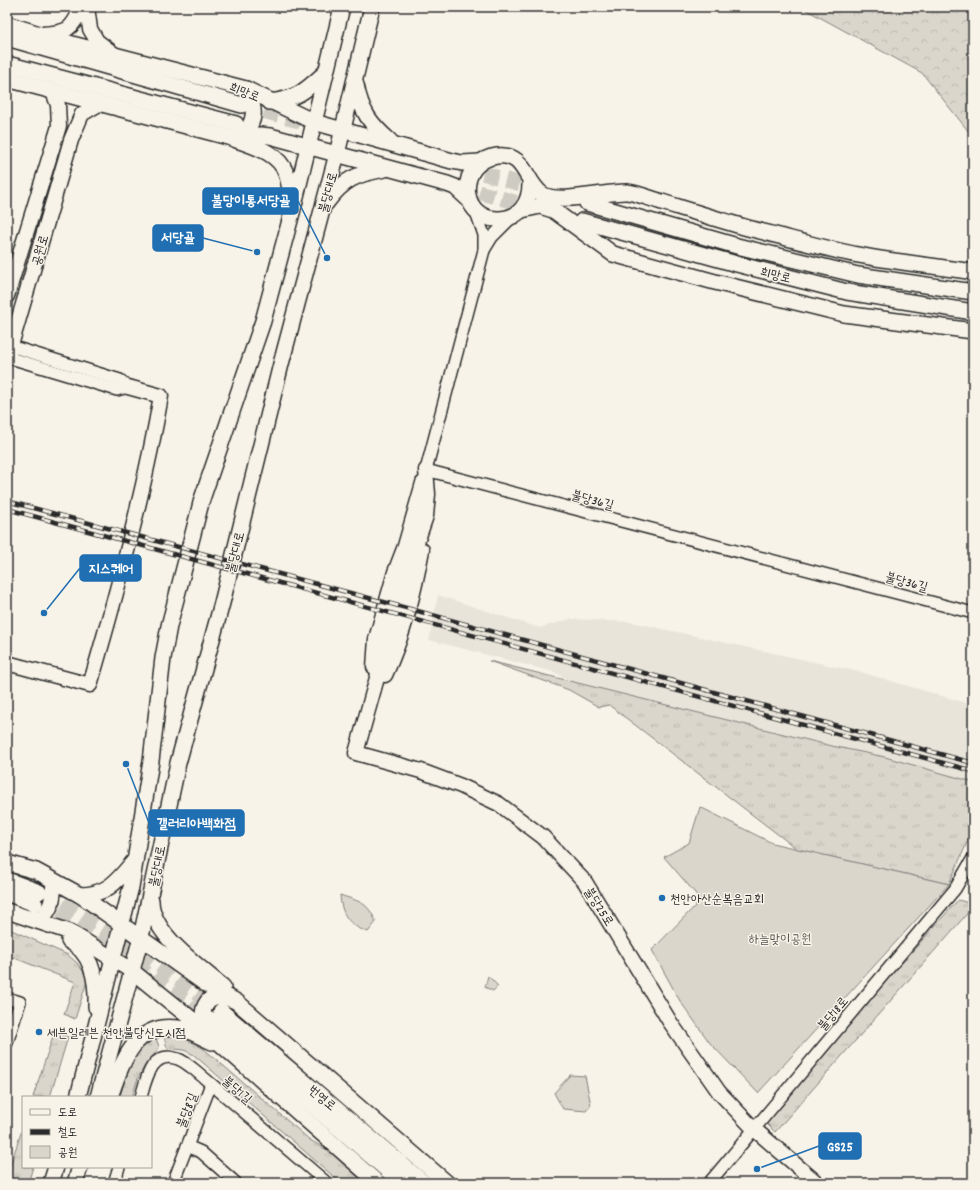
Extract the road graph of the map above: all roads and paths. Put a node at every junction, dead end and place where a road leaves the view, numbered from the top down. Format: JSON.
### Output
{"nodes":[{"id":1,"x":82,"y":7,"type":"edge"},
{"id":2,"x":87,"y":7,"type":"edge"},
{"id":3,"x":342,"y":7,"type":"edge"},
{"id":4,"x":372,"y":7,"type":"edge"},
{"id":5,"x":7,"y":24,"type":"edge"},
{"id":6,"x":39,"y":34,"type":"junction"},
{"id":7,"x":7,"y":38,"type":"edge"},
{"id":8,"x":114,"y":54,"type":"junction"},
{"id":9,"x":7,"y":64,"type":"edge"},
{"id":10,"x":326,"y":72,"type":"junction"},
{"id":11,"x":7,"y":79,"type":"edge"},
{"id":12,"x":355,"y":79,"type":"junction"},
{"id":13,"x":246,"y":89,"type":"junction"},
{"id":14,"x":53,"y":92,"type":"junction"},
{"id":15,"x":270,"y":102,"type":"junction"},
{"id":16,"x":99,"y":104,"type":"junction"},
{"id":17,"x":242,"y":105,"type":"tunnel mouth"},
{"id":18,"x":314,"y":122,"type":"junction"},
{"id":19,"x":343,"y":130,"type":"junction"},
{"id":20,"x":236,"y":133,"type":"junction"},
{"id":21,"x":394,"y":144,"type":"junction"},
{"id":22,"x":308,"y":146,"type":"junction"},
{"id":23,"x":337,"y":154,"type":"junction"},
{"id":24,"x":480,"y":162,"type":"junction"},
{"id":25,"x":388,"y":169,"type":"junction"},
{"id":26,"x":530,"y":180,"type":"junction"},
{"id":27,"x":587,"y":203,"type":"dead end"},
{"id":28,"x":472,"y":204,"type":"junction"},
{"id":29,"x":322,"y":208,"type":"junction"},
{"id":30,"x":293,"y":209,"type":"junction"},
{"id":31,"x":517,"y":213,"type":"junction"},
{"id":32,"x":582,"y":221,"type":"dead end"},
{"id":33,"x":484,"y":250,"type":"junction"},
{"id":34,"x":973,"y":272,"type":"edge"},
{"id":35,"x":973,"y":292,"type":"edge"},
{"id":36,"x":7,"y":296,"type":"edge"},
{"id":37,"x":973,"y":312,"type":"edge"},
{"id":38,"x":973,"y":331,"type":"edge"},
{"id":39,"x":8,"y":353,"type":"edge"},
{"id":40,"x":128,"y":387,"type":"joint"},
{"id":41,"x":426,"y":470,"type":"junction"},
{"id":42,"x":973,"y":613,"type":"edge"},
{"id":43,"x":7,"y":663,"type":"edge"},
{"id":44,"x":371,"y":697,"type":"junction"},
{"id":45,"x":973,"y":858,"type":"edge"},
{"id":46,"x":136,"y":859,"type":"junction"},
{"id":47,"x":7,"y":863,"type":"edge"},
{"id":48,"x":7,"y":880,"type":"edge"},
{"id":49,"x":54,"y":880,"type":"junction"},
{"id":50,"x":7,"y":893,"type":"edge"},
{"id":51,"x":151,"y":894,"type":"junction"},
{"id":52,"x":80,"y":895,"type":"junction"},
{"id":53,"x":7,"y":911,"type":"edge"},
{"id":54,"x":26,"y":918,"type":"junction"},
{"id":55,"x":122,"y":924,"type":"junction"},
{"id":56,"x":141,"y":937,"type":"junction"},
{"id":57,"x":113,"y":958,"type":"junction"},
{"id":58,"x":132,"y":971,"type":"junction"},
{"id":59,"x":7,"y":998,"type":"edge"},
{"id":60,"x":237,"y":1002,"type":"junction"},
{"id":61,"x":214,"y":1039,"type":"junction"},
{"id":62,"x":93,"y":1040,"type":"junction"},
{"id":63,"x":7,"y":1043,"type":"edge"},
{"id":64,"x":211,"y":1084,"type":"junction"},
{"id":65,"x":78,"y":1096,"type":"edge"},
{"id":66,"x":98,"y":1096,"type":"edge"},
{"id":67,"x":110,"y":1096,"type":"edge"},
{"id":68,"x":141,"y":1096,"type":"edge"},
{"id":69,"x":753,"y":1128,"type":"junction"},
{"id":70,"x":187,"y":1146,"type":"junction"},
{"id":71,"x":56,"y":1168,"type":"edge"},
{"id":72,"x":80,"y":1168,"type":"edge"},
{"id":73,"x":119,"y":1168,"type":"edge"},
{"id":74,"x":51,"y":1183,"type":"edge"},
{"id":75,"x":75,"y":1183,"type":"edge"},
{"id":76,"x":114,"y":1183,"type":"edge"},
{"id":77,"x":173,"y":1183,"type":"edge"},
{"id":78,"x":236,"y":1183,"type":"edge"},
{"id":79,"x":327,"y":1183,"type":"edge"},
{"id":80,"x":378,"y":1183,"type":"edge"},
{"id":81,"x":402,"y":1183,"type":"edge"},
{"id":82,"x":424,"y":1183,"type":"edge"},
{"id":83,"x":447,"y":1183,"type":"edge"},
{"id":84,"x":709,"y":1183,"type":"edge"},
{"id":85,"x":817,"y":1183,"type":"edge"}],
"edges":[{"from":1,"to":6,"type":"street"},
{"from":2,"to":8,"type":"street"},
{"from":3,"to":10,"type":"main road","name":"불당대로"},
{"from":4,"to":12,"type":"main road","name":"불당대로"},
{"from":5,"to":6,"type":"main road","name":"희망로"},
{"from":6,"to":8,"type":"main road","name":"희망로"},
{"from":7,"to":17,"type":"main road"},
{"from":8,"to":13,"type":"main road","name":"희망로"},
{"from":9,"to":20,"type":"main road"},
{"from":10,"to":15,"type":"main road"},
{"from":10,"to":18,"type":"main road","name":"불당대로"},
{"from":11,"to":14,"type":"main road"},
{"from":12,"to":19,"type":"main road","name":"불당대로"},
{"from":12,"to":21,"type":"main road"},
{"from":13,"to":15,"type":"main road","name":"희망로"},
{"from":13,"to":20,"type":"main road"},
{"from":14,"to":16,"type":"main road"},
{"from":14,"to":36,"type":"street","name":"공원로"},
{"from":15,"to":18,"type":"main road","name":"희망로"},
{"from":16,"to":20,"type":"main road"},
{"from":16,"to":39,"type":"street","name":"공원로"},
{"from":18,"to":19,"type":"main road","name":"희망로"},
{"from":18,"to":22,"type":"main road","name":"불당대로"},
{"from":19,"to":21,"type":"main road","name":"희망로"},
{"from":19,"to":23,"type":"main road","name":"불당대로"},
{"from":20,"to":22,"type":"main road"},
{"from":20,"to":30,"type":"main road"},
{"from":21,"to":24,"type":"main road","name":"희망로"},
{"from":22,"to":23,"type":"main road"},
{"from":22,"to":30,"type":"main road","name":"불당대로"},
{"from":23,"to":25,"type":"main road"},
{"from":23,"to":29,"type":"main road","name":"불당대로"},
{"from":24,"to":26,"type":"main road"},
{"from":24,"to":28,"type":"main road"},
{"from":25,"to":28,"type":"main road"},
{"from":25,"to":29,"type":"main road"},
{"from":26,"to":31,"type":"main road"},
{"from":26,"to":34,"type":"main road"},
{"from":27,"to":35,"type":"main road"},
{"from":28,"to":31,"type":"main road"},
{"from":28,"to":33,"type":"street"},
{"from":29,"to":51,"type":"main road","name":"불당대로"},
{"from":30,"to":46,"type":"main road","name":"불당대로"},
{"from":31,"to":33,"type":"street"},
{"from":31,"to":38,"type":"main road"},
{"from":32,"to":37,"type":"main road","name":"희망로"},
{"from":33,"to":41,"type":"street"},
{"from":39,"to":40,"type":"street"},
{"from":40,"to":43,"type":"street"},
{"from":41,"to":42,"type":"street","name":"불당36길"},
{"from":41,"to":44,"type":"street"},
{"from":41,"to":44,"type":"street"},
{"from":44,"to":69,"type":"street","name":"불당25로"},
{"from":45,"to":69,"type":"street","name":"불당18로"},
{"from":46,"to":52,"type":"main road"},
{"from":46,"to":55,"type":"main road","name":"불당대로"},
{"from":47,"to":49,"type":"main road"},
{"from":48,"to":50,"type":"main road"},
{"from":49,"to":52,"type":"main road"},
{"from":49,"to":54,"type":"main road"},
{"from":51,"to":56,"type":"main road","name":"불당대로"},
{"from":51,"to":60,"type":"main road"},
{"from":52,"to":55,"type":"main road"},
{"from":53,"to":54,"type":"main road"},
{"from":54,"to":57,"type":"main road"},
{"from":54,"to":62,"type":"main road"},
{"from":55,"to":56,"type":"main road"},
{"from":55,"to":57,"type":"main road","name":"불당대로"},
{"from":56,"to":58,"type":"main road","name":"불당대로"},
{"from":56,"to":60,"type":"main road"},
{"from":57,"to":58,"type":"main road"},
{"from":57,"to":62,"type":"main road","name":"불당대로"},
{"from":58,"to":61,"type":"main road"},
{"from":58,"to":66,"type":"main road","name":"불당대로"},
{"from":59,"to":63,"type":"street"},
{"from":60,"to":61,"type":"main road"},
{"from":60,"to":83,"type":"main road"},
{"from":61,"to":67,"type":"main road"},
{"from":61,"to":80,"type":"main road"},
{"from":62,"to":65,"type":"main road","name":"불당대로"},
{"from":64,"to":68,"type":"street","name":"불당1길"},
{"from":64,"to":70,"type":"street","name":"불당8길"},
{"from":64,"to":79,"type":"street","name":"불당1길"},
{"from":69,"to":84,"type":"street","name":"불당18로"},
{"from":69,"to":85,"type":"street","name":"불당25로"},
{"from":70,"to":77,"type":"street","name":"불당8길"},
{"from":70,"to":78,"type":"street","name":"불당8길"},
{"from":71,"to":74,"type":"main road"},
{"from":72,"to":75,"type":"main road"},
{"from":73,"to":76,"type":"street"},
{"from":81,"to":82,"type":"main road","name":"번영로"}]}
